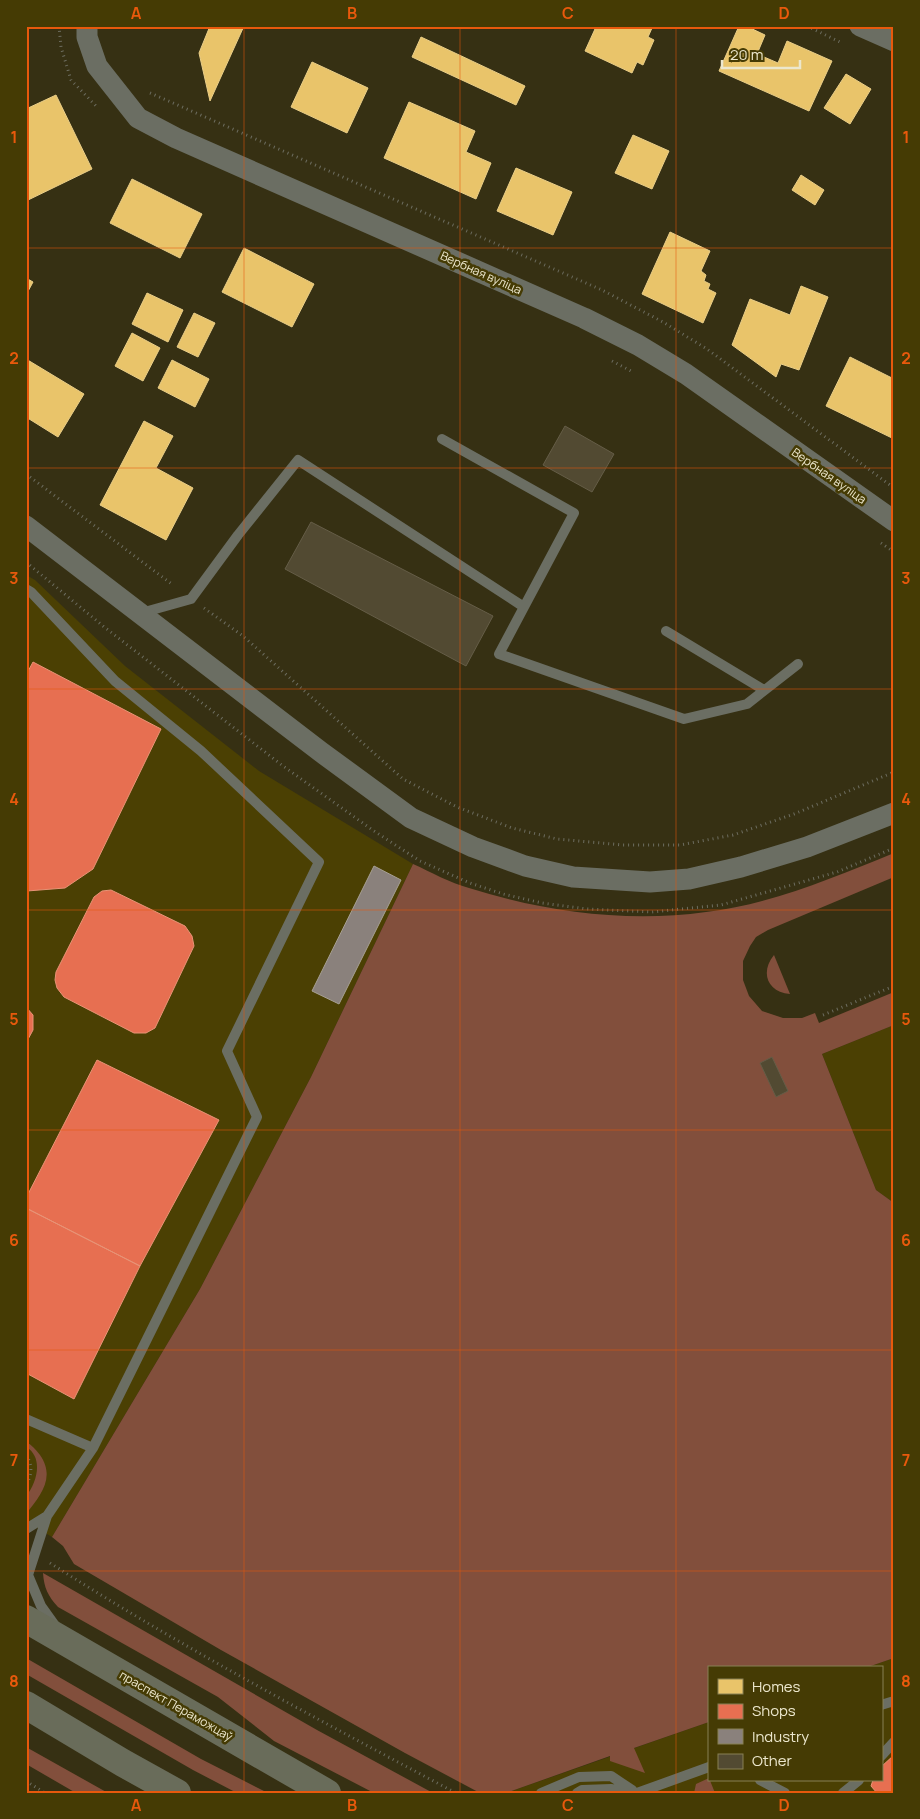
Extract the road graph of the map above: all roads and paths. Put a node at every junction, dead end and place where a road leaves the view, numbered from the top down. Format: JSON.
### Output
{"nodes":[{"id":1,"x":59,"y":26,"type":"edge"},
{"id":2,"x":87,"y":26,"type":"edge"},
{"id":3,"x":860,"y":26,"type":"edge"},
{"id":4,"x":894,"y":41,"type":"edge"},
{"id":5,"x":100,"y":109,"type":"dead end"},
{"id":6,"x":608,"y":359,"type":"dead end"},
{"id":7,"x":633,"y":372,"type":"dead end"},
{"id":8,"x":442,"y":439,"type":"dead end"},
{"id":9,"x":26,"y":474,"type":"edge"},
{"id":10,"x":894,"y":521,"type":"edge"},
{"id":11,"x":26,"y":526,"type":"edge"},
{"id":12,"x":880,"y":542,"type":"dead end"},
{"id":13,"x":894,"y":552,"type":"edge"},
{"id":14,"x":26,"y":589,"type":"edge"},
{"id":15,"x":191,"y":599,"type":"junction"},
{"id":16,"x":524,"y":607,"type":"junction"},
{"id":17,"x":141,"y":613,"type":"junction"},
{"id":18,"x":666,"y":631,"type":"dead end"},
{"id":19,"x":798,"y":664,"type":"dead end"},
{"id":20,"x":764,"y":690,"type":"junction"},
{"id":21,"x":894,"y":772,"type":"edge"},
{"id":22,"x":894,"y":813,"type":"edge"},
{"id":23,"x":894,"y":986,"type":"edge"},
{"id":24,"x":823,"y":1015,"type":"dead end"},
{"id":25,"x":26,"y":1419,"type":"edge"},
{"id":26,"x":93,"y":1448,"type":"junction"},
{"id":27,"x":26,"y":1455,"type":"edge"},
{"id":28,"x":26,"y":1485,"type":"edge"},
{"id":29,"x":47,"y":1516,"type":"junction"},
{"id":30,"x":26,"y":1530,"type":"edge"},
{"id":31,"x":49,"y":1562,"type":"dead end"},
{"id":32,"x":26,"y":1619,"type":"edge"},
{"id":33,"x":66,"y":1643,"type":"junction"},
{"id":34,"x":894,"y":1701,"type":"edge"},
{"id":35,"x":26,"y":1705,"type":"edge"},
{"id":36,"x":882,"y":1705,"type":"edge"},
{"id":37,"x":894,"y":1742,"type":"edge"},
{"id":38,"x":882,"y":1755,"type":"edge"},
{"id":39,"x":708,"y":1767,"type":"edge"},
{"id":40,"x":26,"y":1781,"type":"edge"},
{"id":41,"x":764,"y":1782,"type":"edge"},
{"id":42,"x":857,"y":1782,"type":"edge"},
{"id":43,"x":45,"y":1793,"type":"edge"},
{"id":44,"x":177,"y":1793,"type":"edge"},
{"id":45,"x":327,"y":1793,"type":"edge"},
{"id":46,"x":456,"y":1793,"type":"edge"},
{"id":47,"x":542,"y":1793,"type":"edge"},
{"id":48,"x":577,"y":1793,"type":"edge"},
{"id":49,"x":637,"y":1793,"type":"edge"},
{"id":50,"x":785,"y":1793,"type":"edge"},
{"id":51,"x":843,"y":1793,"type":"edge"}],
"edges":[{"from":1,"to":5,"type":"path"},
{"from":2,"to":10,"type":"street","name":"Вербная вуліца"},
{"from":3,"to":4,"type":"street"},
{"from":6,"to":7,"type":"path"},
{"from":8,"to":16,"type":"lane"},
{"from":9,"to":15,"type":"path"},
{"from":11,"to":17,"type":"street"},
{"from":12,"to":13,"type":"path"},
{"from":14,"to":26,"type":"lane"},
{"from":15,"to":16,"type":"lane"},
{"from":15,"to":17,"type":"lane"},
{"from":15,"to":21,"type":"path"},
{"from":16,"to":20,"type":"lane"},
{"from":17,"to":22,"type":"street"},
{"from":18,"to":20,"type":"lane"},
{"from":19,"to":20,"type":"lane"},
{"from":23,"to":24,"type":"path"},
{"from":25,"to":26,"type":"lane"},
{"from":26,"to":29,"type":"lane"},
{"from":27,"to":28,"type":"path"},
{"from":29,"to":30,"type":"lane"},
{"from":29,"to":33,"type":"lane"},
{"from":31,"to":46,"type":"path"},
{"from":32,"to":33,"type":"main road","name":"праспект Пераможцаў"},
{"from":33,"to":45,"type":"main road","name":"праспект Пераможцаў"},
{"from":34,"to":36,"type":"lane"},
{"from":35,"to":44,"type":"main road"},
{"from":37,"to":38,"type":"lane"},
{"from":39,"to":49,"type":"lane"},
{"from":40,"to":43,"type":"path"},
{"from":41,"to":50,"type":"lane"},
{"from":42,"to":51,"type":"lane"},
{"from":47,"to":49,"type":"lane"},
{"from":48,"to":49,"type":"lane"}]}
